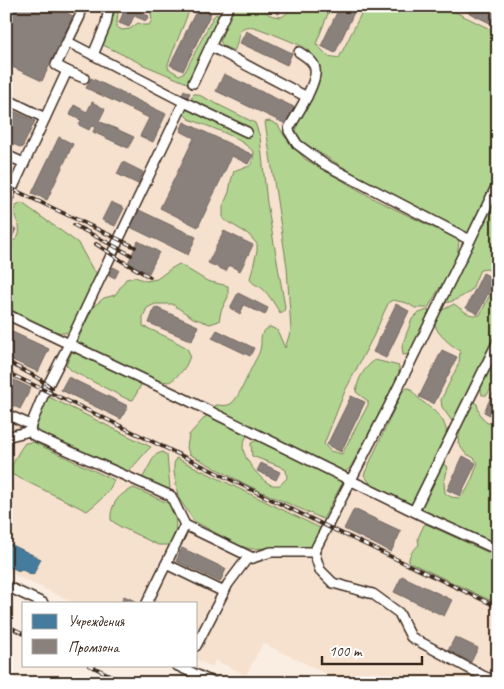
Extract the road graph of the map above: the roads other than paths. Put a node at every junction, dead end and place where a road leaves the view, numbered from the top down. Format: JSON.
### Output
{"nodes":[{"id":1,"x":108,"y":6,"type":"edge"},
{"id":2,"x":229,"y":6,"type":"edge"},
{"id":3,"x":80,"y":16,"type":"dead end"},
{"id":4,"x":68,"y":42,"type":"junction"},
{"id":5,"x":210,"y":46,"type":"junction"},
{"id":6,"x":299,"y":52,"type":"dead end"},
{"id":7,"x":93,"y":55,"type":"junction"},
{"id":8,"x":68,"y":71,"type":"junction"},
{"id":9,"x":84,"y":78,"type":"dead end"},
{"id":10,"x":193,"y":83,"type":"dead end"},
{"id":11,"x":306,"y":97,"type":"junction"},
{"id":12,"x":6,"y":99,"type":"edge"},
{"id":13,"x":184,"y":102,"type":"junction"},
{"id":14,"x":45,"y":118,"type":"junction"},
{"id":15,"x":247,"y":132,"type":"dead end"},
{"id":16,"x":6,"y":155,"type":"edge"},
{"id":17,"x":24,"y":163,"type":"junction"},
{"id":18,"x":498,"y":183,"type":"edge"},
{"id":19,"x":6,"y":202,"type":"edge"},
{"id":20,"x":470,"y":240,"type":"junction"},
{"id":21,"x":6,"y":314,"type":"edge"},
{"id":22,"x":498,"y":341,"type":"edge"},
{"id":23,"x":69,"y":344,"type":"junction"},
{"id":24,"x":6,"y":414,"type":"edge"},
{"id":25,"x":30,"y":428,"type":"junction"},
{"id":26,"x":6,"y":437,"type":"edge"},
{"id":27,"x":350,"y":481,"type":"junction"},
{"id":28,"x":414,"y":512,"type":"junction"},
{"id":29,"x":185,"y":525,"type":"junction"},
{"id":30,"x":498,"y":550,"type":"edge"},
{"id":31,"x":314,"y":552,"type":"junction"},
{"id":32,"x":253,"y":558,"type":"junction"},
{"id":33,"x":166,"y":564,"type":"junction"},
{"id":34,"x":6,"y":586,"type":"edge"},
{"id":35,"x":224,"y":592,"type":"junction"},
{"id":36,"x":41,"y":602,"type":"edge"},
{"id":37,"x":147,"y":602,"type":"edge"},
{"id":38,"x":198,"y":642,"type":"edge"},
{"id":39,"x":182,"y":667,"type":"edge"},
{"id":40,"x":498,"y":682,"type":"edge"},
{"id":41,"x":214,"y":683,"type":"edge"}],
"edges":[{"from":1,"to":7,"type":"street"},
{"from":2,"to":5,"type":"street"},
{"from":3,"to":4,"type":"street"},
{"from":4,"to":7,"type":"street"},
{"from":4,"to":8,"type":"street"},
{"from":5,"to":10,"type":"street"},
{"from":5,"to":11,"type":"street"},
{"from":6,"to":11,"type":"street"},
{"from":7,"to":13,"type":"street"},
{"from":8,"to":9,"type":"street"},
{"from":8,"to":14,"type":"street"},
{"from":11,"to":20,"type":"street"},
{"from":12,"to":14,"type":"street"},
{"from":13,"to":15,"type":"street"},
{"from":13,"to":23,"type":"street"},
{"from":14,"to":17,"type":"street"},
{"from":16,"to":17,"type":"street"},
{"from":17,"to":19,"type":"street"},
{"from":18,"to":20,"type":"street"},
{"from":20,"to":27,"type":"street"},
{"from":21,"to":23,"type":"street"},
{"from":22,"to":28,"type":"street"},
{"from":23,"to":25,"type":"street"},
{"from":23,"to":27,"type":"street"},
{"from":24,"to":25,"type":"street"},
{"from":25,"to":26,"type":"street"},
{"from":25,"to":29,"type":"street"},
{"from":27,"to":28,"type":"street"},
{"from":27,"to":31,"type":"street"},
{"from":28,"to":30,"type":"street"},
{"from":29,"to":32,"type":"street"},
{"from":29,"to":33,"type":"street"},
{"from":31,"to":32,"type":"street"},
{"from":31,"to":40,"type":"street"},
{"from":32,"to":35,"type":"street"},
{"from":33,"to":35,"type":"street"},
{"from":33,"to":37,"type":"street"},
{"from":34,"to":36,"type":"street"},
{"from":35,"to":38,"type":"street"},
{"from":39,"to":41,"type":"street"}]}
